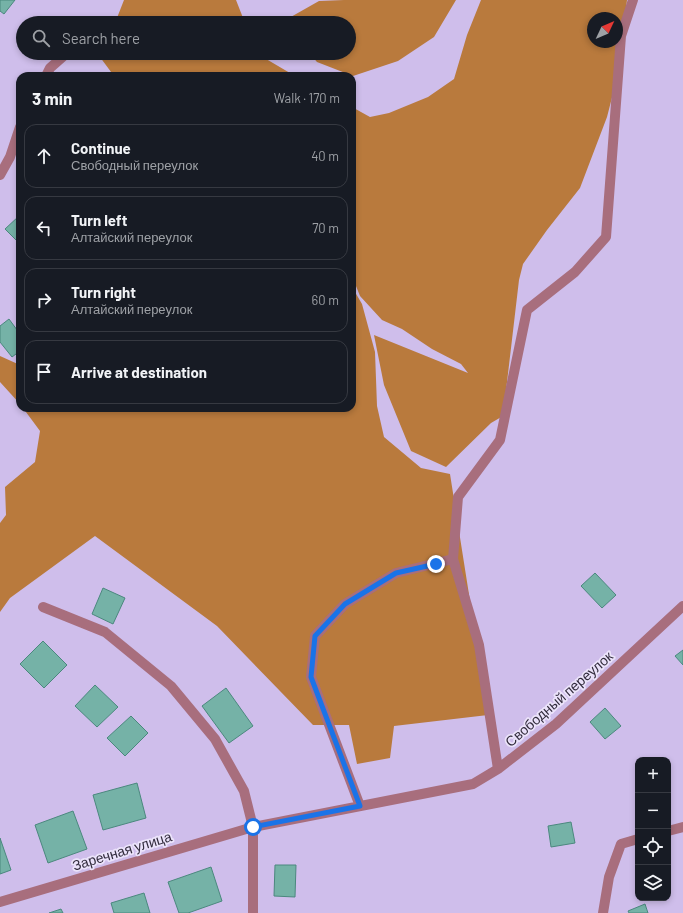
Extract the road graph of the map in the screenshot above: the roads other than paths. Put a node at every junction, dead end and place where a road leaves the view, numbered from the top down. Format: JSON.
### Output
{"nodes":[{"id":1,"x":633,"y":0,"type":"edge"},
{"id":2,"x":59,"y":60,"type":"edge"},
{"id":3,"x":48,"y":72,"type":"edge"},
{"id":4,"x":16,"y":138,"type":"edge"},
{"id":5,"x":0,"y":175,"type":"edge"},
{"id":6,"x":452,"y":559,"type":"junction"},
{"id":7,"x":683,"y":606,"type":"edge"},
{"id":8,"x":43,"y":607,"type":"dead end"},
{"id":9,"x":498,"y":769,"type":"junction"},
{"id":10,"x":360,"y":806,"type":"junction"},
{"id":11,"x":253,"y":827,"type":"junction"},
{"id":12,"x":683,"y":827,"type":"edge"},
{"id":13,"x":671,"y":830,"type":"edge"},
{"id":14,"x":635,"y":840,"type":"edge"},
{"id":15,"x":0,"y":902,"type":"edge"},
{"id":16,"x":253,"y":913,"type":"edge"},
{"id":17,"x":603,"y":913,"type":"edge"}],
"edges":[{"from":1,"to":6,"type":"street"},
{"from":2,"to":3,"type":"street"},
{"from":4,"to":5,"type":"street"},
{"from":6,"to":9,"type":"street"},
{"from":6,"to":10,"type":"street"},
{"from":7,"to":9,"type":"street","name":"Свободный переулок"},
{"from":8,"to":11,"type":"street"},
{"from":9,"to":10,"type":"street","name":"Свободный переулок"},
{"from":10,"to":11,"type":"street","name":"Свободный переулок"},
{"from":11,"to":15,"type":"street","name":"Заречная улица"},
{"from":11,"to":16,"type":"street"},
{"from":12,"to":13,"type":"street"},
{"from":14,"to":17,"type":"street"}]}
